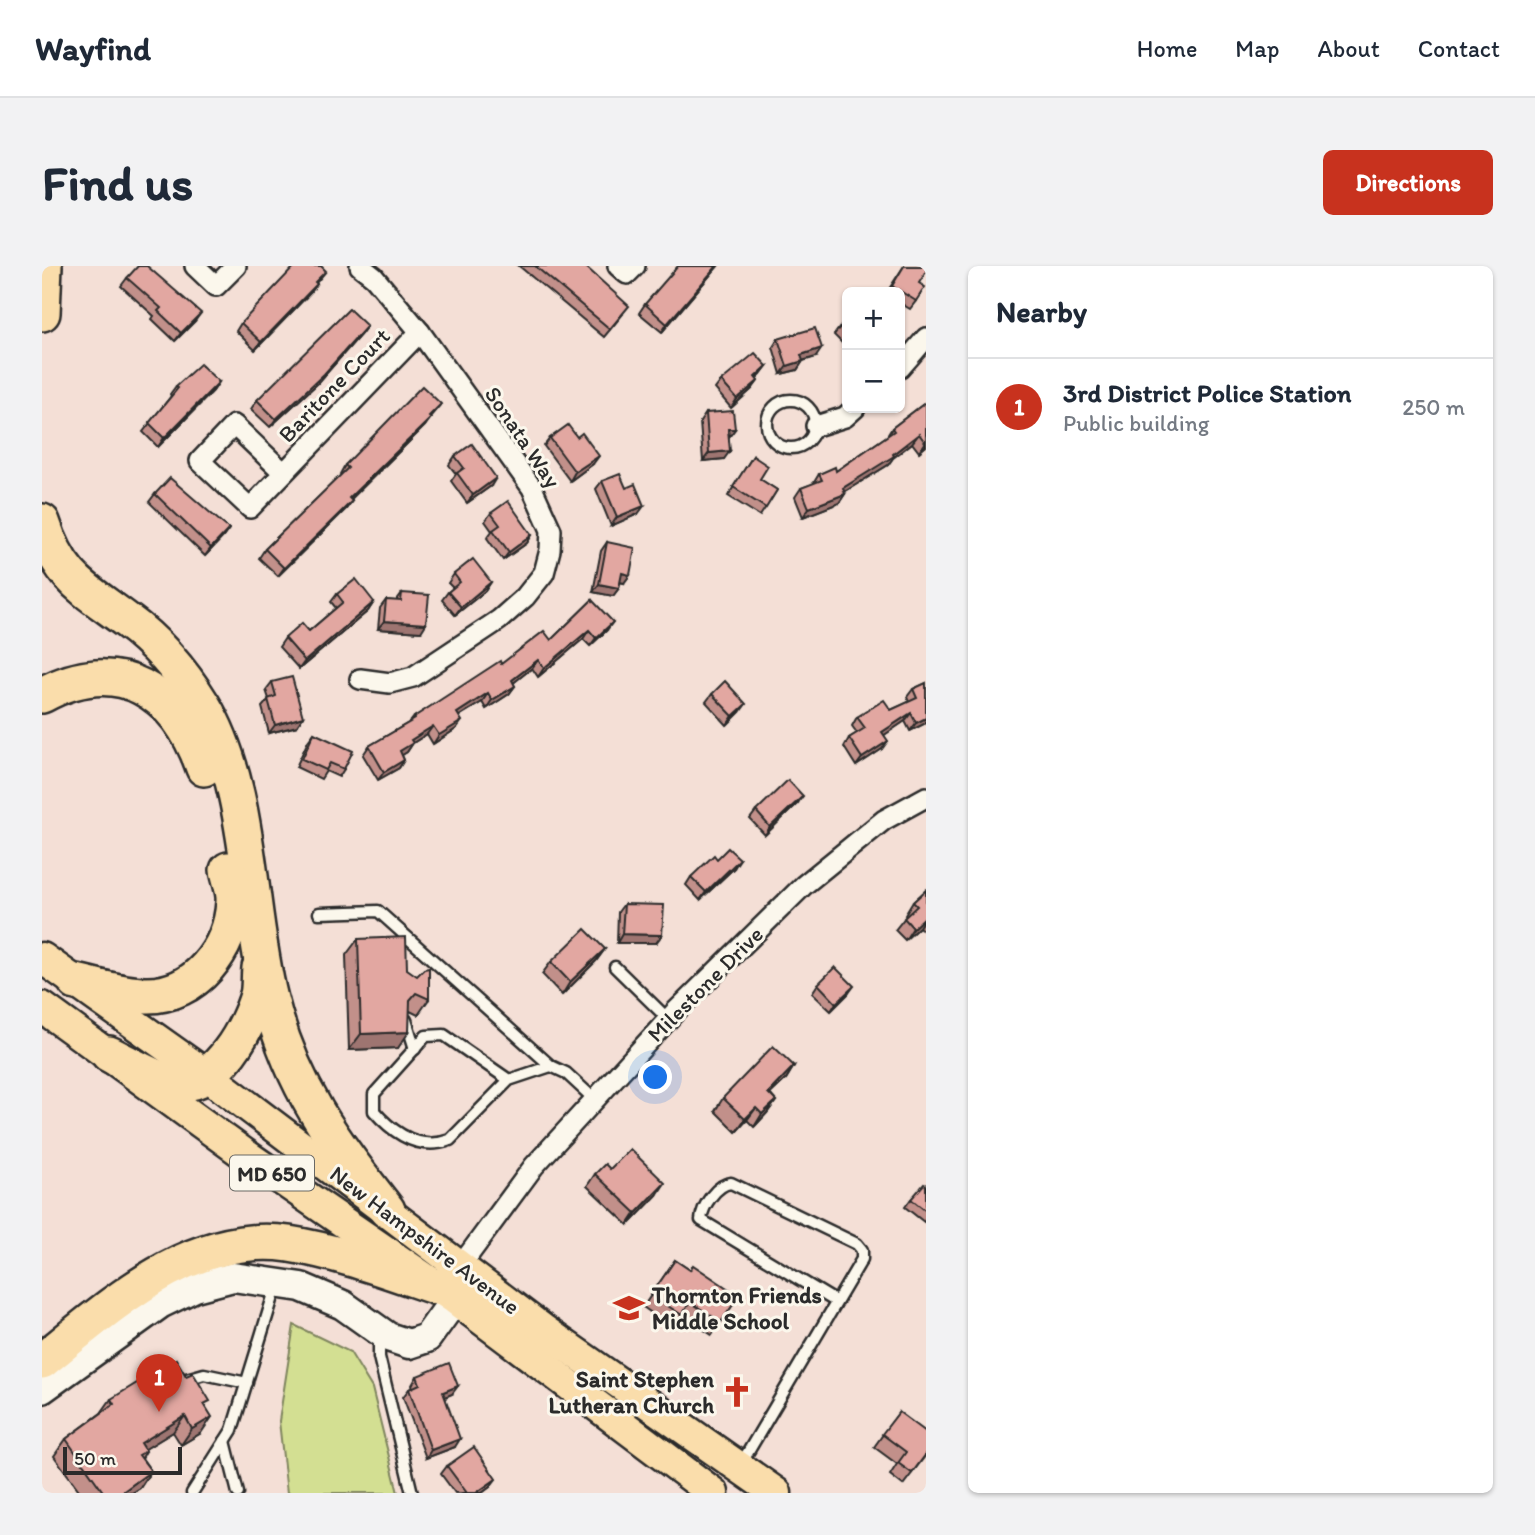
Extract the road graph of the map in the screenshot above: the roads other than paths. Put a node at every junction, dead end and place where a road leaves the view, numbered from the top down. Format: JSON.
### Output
{"nodes":[{"id":1,"x":44,"y":266,"type":"edge"},
{"id":2,"x":195,"y":266,"type":"edge"},
{"id":3,"x":236,"y":266,"type":"edge"},
{"id":4,"x":360,"y":266,"type":"edge"},
{"id":5,"x":618,"y":266,"type":"edge"},
{"id":6,"x":635,"y":266,"type":"edge"},
{"id":7,"x":42,"y":278,"type":"edge"},
{"id":8,"x":42,"y":313,"type":"edge"},
{"id":9,"x":420,"y":332,"type":"junction"},
{"id":10,"x":926,"y":338,"type":"edge"},
{"id":11,"x":905,"y":362,"type":"edge"},
{"id":12,"x":849,"y":413,"type":"edge"},
{"id":13,"x":816,"y":426,"type":"junction"},
{"id":14,"x":283,"y":472,"type":"dead end"},
{"id":15,"x":42,"y":522,"type":"edge"},
{"id":16,"x":360,"y":679,"type":"dead end"},
{"id":17,"x":42,"y":695,"type":"edge"},
{"id":18,"x":926,"y":797,"type":"edge"},
{"id":19,"x":319,"y":913,"type":"dead end"},
{"id":20,"x":412,"y":942,"type":"junction"},
{"id":21,"x":262,"y":951,"type":"junction"},
{"id":22,"x":408,"y":953,"type":"edge"},
{"id":23,"x":42,"y":958,"type":"edge"},
{"id":24,"x":615,"y":967,"type":"dead end"},
{"id":25,"x":76,"y":982,"type":"junction"},
{"id":26,"x":42,"y":1007,"type":"edge"},
{"id":27,"x":406,"y":1016,"type":"edge"},
{"id":28,"x":668,"y":1019,"type":"junction"},
{"id":29,"x":415,"y":1049,"type":"junction"},
{"id":30,"x":109,"y":1054,"type":"junction"},
{"id":31,"x":551,"y":1066,"type":"junction"},
{"id":32,"x":208,"y":1076,"type":"junction"},
{"id":33,"x":509,"y":1080,"type":"junction"},
{"id":34,"x":594,"y":1100,"type":"junction"},
{"id":35,"x":387,"y":1210,"type":"junction"},
{"id":36,"x":278,"y":1282,"type":"junction"},
{"id":37,"x":450,"y":1285,"type":"junction"},
{"id":38,"x":835,"y":1301,"type":"junction"},
{"id":39,"x":379,"y":1331,"type":"junction"},
{"id":40,"x":42,"y":1361,"type":"edge"},
{"id":41,"x":178,"y":1382,"type":"edge"},
{"id":42,"x":247,"y":1383,"type":"junction"},
{"id":43,"x":42,"y":1390,"type":"edge"},
{"id":44,"x":225,"y":1441,"type":"junction"},
{"id":45,"x":739,"y":1467,"type":"junction"},
{"id":46,"x":192,"y":1493,"type":"edge"},
{"id":47,"x":238,"y":1493,"type":"edge"},
{"id":48,"x":412,"y":1493,"type":"edge"},
{"id":49,"x":713,"y":1493,"type":"edge"},
{"id":50,"x":776,"y":1493,"type":"edge"}],
"edges":[{"from":1,"to":7,"type":"highway"},
{"from":1,"to":8,"type":"highway"},
{"from":2,"to":3,"type":"street"},
{"from":4,"to":9,"type":"street","name":"Sonata Way"},
{"from":5,"to":6,"type":"street"},
{"from":9,"to":14,"type":"street","name":"Baritone Court"},
{"from":9,"to":16,"type":"street","name":"Sonata Way"},
{"from":10,"to":11,"type":"street"},
{"from":12,"to":13,"type":"street"},
{"from":13,"to":13,"type":"lane"},
{"from":15,"to":21,"type":"highway"},
{"from":17,"to":25,"type":"highway"},
{"from":18,"to":28,"type":"street","name":"Milestone Drive"},
{"from":19,"to":20,"type":"lane"},
{"from":20,"to":22,"type":"lane"},
{"from":20,"to":31,"type":"lane"},
{"from":21,"to":32,"type":"highway"},
{"from":21,"to":35,"type":"highway"},
{"from":23,"to":25,"type":"main road","name":"New Hampshire Avenue","number":"MD 650"},
{"from":24,"to":28,"type":"lane"},
{"from":25,"to":32,"type":"main road","name":"New Hampshire Avenue","number":"MD 650"},
{"from":26,"to":30,"type":"main road","name":"New Hampshire Avenue","number":"MD 650"},
{"from":27,"to":29,"type":"lane"},
{"from":28,"to":34,"type":"street","name":"Milestone Drive"},
{"from":29,"to":33,"type":"lane"},
{"from":29,"to":33,"type":"lane"},
{"from":30,"to":32,"type":"highway"},
{"from":30,"to":37,"type":"main road","name":"New Hampshire Avenue","number":"MD 650"},
{"from":31,"to":33,"type":"lane"},
{"from":31,"to":34,"type":"lane"},
{"from":32,"to":35,"type":"main road","name":"New Hampshire Avenue","number":"MD 650"},
{"from":34,"to":37,"type":"street","name":"Milestone Drive"},
{"from":35,"to":37,"type":"main road","name":"New Hampshire Avenue","number":"MD 650"},
{"from":36,"to":39,"type":"street","name":"Milestone Drive"},
{"from":36,"to":42,"type":"lane"},
{"from":36,"to":43,"type":"street","name":"Milestone Drive"},
{"from":37,"to":39,"type":"street","name":"Milestone Drive"},
{"from":37,"to":40,"type":"highway"},
{"from":37,"to":45,"type":"main road","name":"New Hampshire Avenue"},
{"from":37,"to":49,"type":"main road","name":"New Hampshire Avenue","number":"MD 650"},
{"from":38,"to":38,"type":"lane"},
{"from":38,"to":45,"type":"lane"},
{"from":39,"to":48,"type":"lane"},
{"from":41,"to":42,"type":"lane"},
{"from":42,"to":44,"type":"lane"},
{"from":44,"to":46,"type":"lane"},
{"from":44,"to":47,"type":"lane"},
{"from":45,"to":50,"type":"main road","name":"New Hampshire Avenue"}]}
